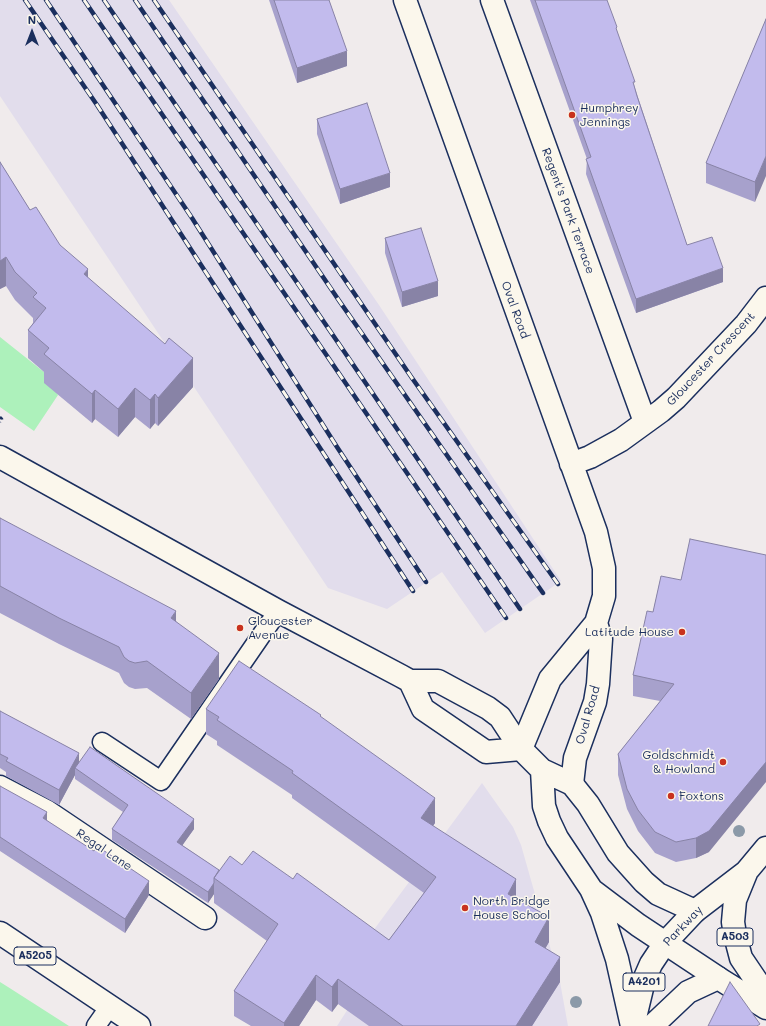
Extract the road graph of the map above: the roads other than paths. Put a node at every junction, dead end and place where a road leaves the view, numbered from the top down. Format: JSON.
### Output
{"nodes":[{"id":1,"x":405,"y":0,"type":"edge"},
{"id":2,"x":492,"y":0,"type":"edge"},
{"id":3,"x":766,"y":298,"type":"edge"},
{"id":4,"x":645,"y":422,"type":"junction"},
{"id":5,"x":0,"y":457,"type":"edge"},
{"id":6,"x":571,"y":464,"type":"junction"},
{"id":7,"x":278,"y":611,"type":"junction"},
{"id":8,"x":596,"y":623,"type":"junction"},
{"id":9,"x":410,"y":681,"type":"junction"},
{"id":10,"x":102,"y":742,"type":"dead end"},
{"id":11,"x":521,"y":748,"type":"junction"},
{"id":12,"x":542,"y":770,"type":"junction"},
{"id":13,"x":572,"y":784,"type":"junction"},
{"id":14,"x":0,"y":786,"type":"edge"},
{"id":15,"x":766,"y":848,"type":"edge"},
{"id":16,"x":746,"y":872,"type":"junction"},
{"id":17,"x":591,"y":889,"type":"junction"},
{"id":18,"x":695,"y":911,"type":"junction"},
{"id":19,"x":205,"y":918,"type":"dead end"},
{"id":20,"x":0,"y":933,"type":"edge"},
{"id":21,"x":665,"y":943,"type":"junction"},
{"id":22,"x":718,"y":978,"type":"junction"},
{"id":23,"x":766,"y":996,"type":"edge"},
{"id":24,"x":110,"y":1006,"type":"junction"},
{"id":25,"x":766,"y":1008,"type":"edge"},
{"id":26,"x":96,"y":1026,"type":"edge"},
{"id":27,"x":140,"y":1026,"type":"edge"},
{"id":28,"x":632,"y":1026,"type":"edge"},
{"id":29,"x":652,"y":1026,"type":"edge"}],
"edges":[{"from":1,"to":6,"type":"street","name":"Oval Road"},
{"from":2,"to":4,"type":"street","name":"Regent's Park Terrace"},
{"from":3,"to":4,"type":"street","name":"Gloucester Crescent"},
{"from":4,"to":6,"type":"street","name":"Gloucester Crescent"},
{"from":5,"to":7,"type":"street"},
{"from":6,"to":8,"type":"street","name":"Oval Road"},
{"from":7,"to":9,"type":"street"},
{"from":7,"to":10,"type":"lane"},
{"from":8,"to":11,"type":"street","name":"Oval Road"},
{"from":8,"to":13,"type":"street","name":"Oval Road"},
{"from":9,"to":11,"type":"street"},
{"from":9,"to":11,"type":"street"},
{"from":11,"to":12,"type":"street"},
{"from":12,"to":13,"type":"street"},
{"from":12,"to":17,"type":"street"},
{"from":13,"to":18,"type":"street"},
{"from":14,"to":19,"type":"street","name":"Regal Lane"},
{"from":15,"to":16,"type":"street","name":"Parkway","number":"A4201"},
{"from":16,"to":18,"type":"street","name":"Parkway","number":"A4201"},
{"from":16,"to":23,"type":"street","number":"A503"},
{"from":17,"to":21,"type":"street"},
{"from":17,"to":28,"type":"street"},
{"from":18,"to":21,"type":"street","name":"Parkway","number":"A4201"},
{"from":20,"to":24,"type":"street","number":"A5205"},
{"from":21,"to":22,"type":"street"},
{"from":21,"to":28,"type":"street","name":"Parkway","number":"A4201"},
{"from":22,"to":25,"type":"street"},
{"from":22,"to":29,"type":"street","number":"A4201"},
{"from":24,"to":26,"type":"lane"},
{"from":24,"to":27,"type":"street","number":"A5205"}]}
